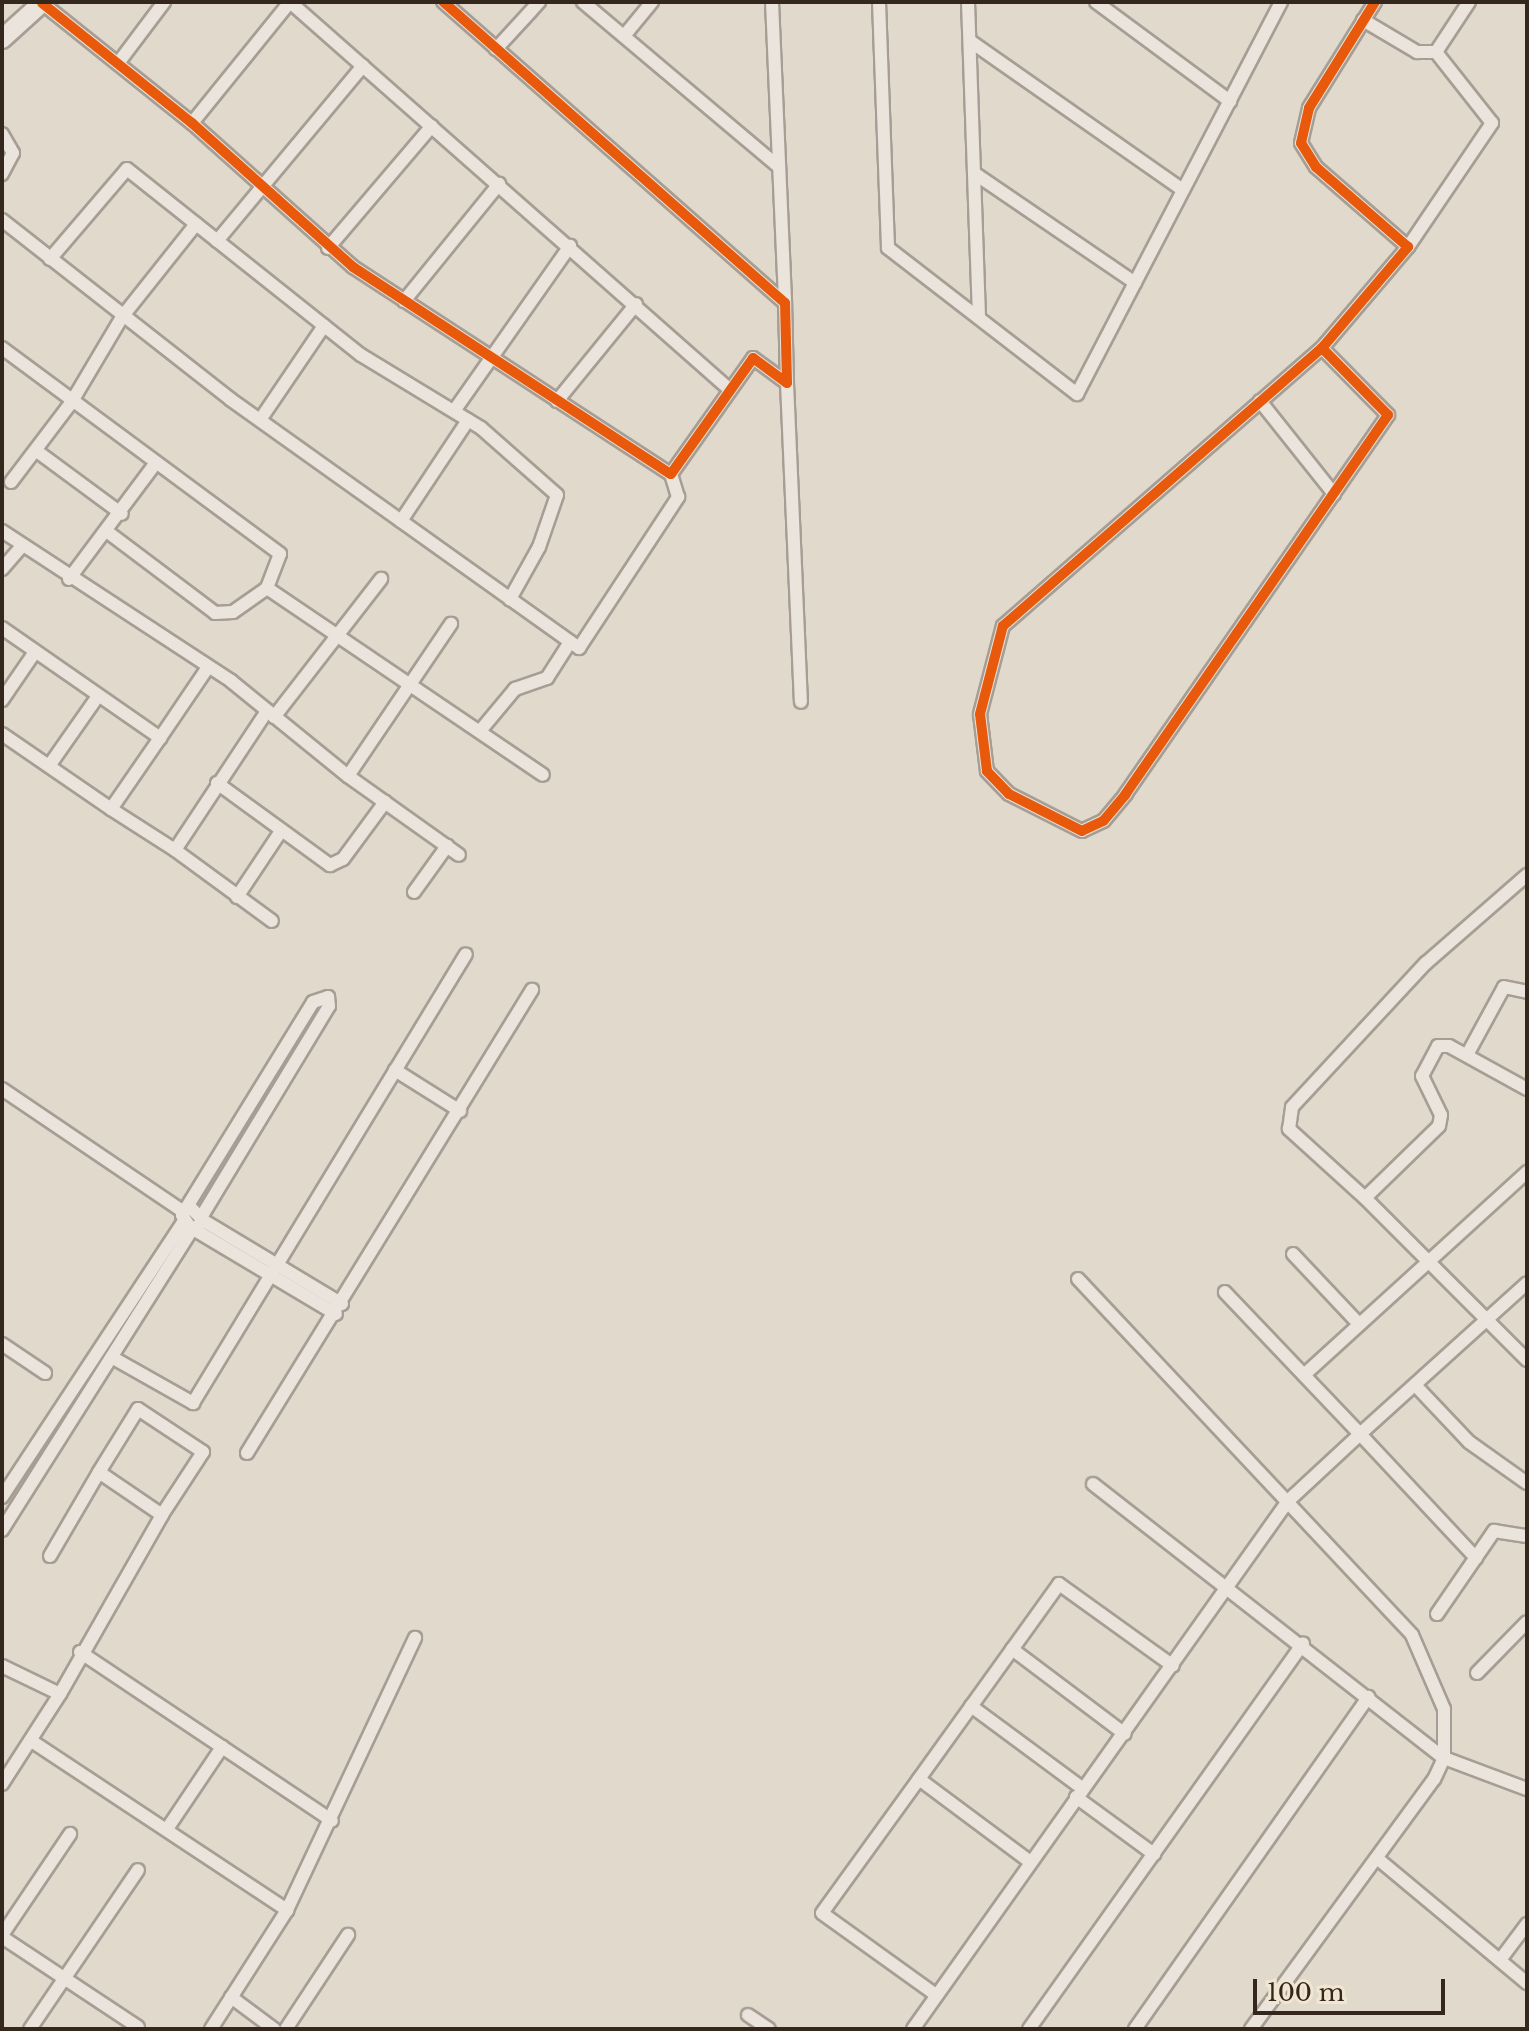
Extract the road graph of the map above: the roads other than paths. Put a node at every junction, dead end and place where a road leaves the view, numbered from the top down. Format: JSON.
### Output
{"nodes":[{"id":1,"x":43,"y":2,"type":"edge"},
{"id":2,"x":164,"y":2,"type":"edge"},
{"id":3,"x":443,"y":2,"type":"edge"},
{"id":4,"x":539,"y":2,"type":"edge"},
{"id":5,"x":583,"y":2,"type":"edge"},
{"id":6,"x":652,"y":2,"type":"edge"},
{"id":7,"x":772,"y":2,"type":"edge"},
{"id":8,"x":879,"y":2,"type":"edge"},
{"id":9,"x":968,"y":2,"type":"edge"},
{"id":10,"x":1096,"y":2,"type":"edge"},
{"id":11,"x":1375,"y":2,"type":"edge"},
{"id":12,"x":1469,"y":2,"type":"edge"},
{"id":13,"x":1276,"y":4,"type":"edge"},
{"id":14,"x":1363,"y":20,"type":"junction"},
{"id":15,"x":624,"y":36,"type":"junction"},
{"id":16,"x":2,"y":39,"type":"edge"},
{"id":17,"x":970,"y":41,"type":"junction"},
{"id":18,"x":496,"y":49,"type":"junction"},
{"id":19,"x":1436,"y":52,"type":"junction"},
{"id":20,"x":119,"y":62,"type":"junction"},
{"id":21,"x":363,"y":66,"type":"junction"},
{"id":22,"x":1230,"y":101,"type":"junction"},
{"id":23,"x":192,"y":123,"type":"junction"},
{"id":24,"x":432,"y":126,"type":"junction"},
{"id":25,"x":2,"y":134,"type":"edge"},
{"id":26,"x":779,"y":167,"type":"junction"},
{"id":27,"x":974,"y":173,"type":"junction"},
{"id":28,"x":2,"y":174,"type":"edge"},
{"id":29,"x":499,"y":184,"type":"junction"},
{"id":30,"x":258,"y":185,"type":"junction"},
{"id":31,"x":1183,"y":190,"type":"junction"},
{"id":32,"x":2,"y":220,"type":"edge"},
{"id":33,"x":196,"y":224,"type":"junction"},
{"id":34,"x":217,"y":241,"type":"junction"},
{"id":35,"x":570,"y":246,"type":"junction"},
{"id":36,"x":1408,"y":247,"type":"junction"},
{"id":37,"x":328,"y":248,"type":"junction"},
{"id":38,"x":50,"y":259,"type":"junction"},
{"id":39,"x":1135,"y":283,"type":"junction"},
{"id":40,"x":404,"y":301,"type":"junction"},
{"id":41,"x":785,"y":303,"type":"junction"},
{"id":42,"x":636,"y":304,"type":"junction"},
{"id":43,"x":122,"y":317,"type":"junction"},
{"id":44,"x":979,"y":318,"type":"junction"},
{"id":45,"x":324,"y":326,"type":"junction"},
{"id":46,"x":1322,"y":348,"type":"junction"},
{"id":47,"x":3,"y":350,"type":"edge"},
{"id":48,"x":487,"y":359,"type":"junction"},
{"id":49,"x":787,"y":383,"type":"junction"},
{"id":50,"x":728,"y":388,"type":"junction"},
{"id":51,"x":557,"y":401,"type":"junction"},
{"id":52,"x":1260,"y":401,"type":"junction"},
{"id":53,"x":71,"y":403,"type":"junction"},
{"id":54,"x":454,"y":411,"type":"junction"},
{"id":55,"x":260,"y":420,"type":"junction"},
{"id":56,"x":468,"y":420,"type":"junction"},
{"id":57,"x":38,"y":452,"type":"junction"},
{"id":58,"x":155,"y":464,"type":"junction"},
{"id":59,"x":671,"y":474,"type":"junction"},
{"id":60,"x":11,"y":482,"type":"dead end"},
{"id":61,"x":1334,"y":494,"type":"junction"},
{"id":62,"x":122,"y":514,"type":"junction"},
{"id":63,"x":401,"y":521,"type":"junction"},
{"id":64,"x":2,"y":531,"type":"edge"},
{"id":65,"x":109,"y":533,"type":"junction"},
{"id":66,"x":22,"y":546,"type":"junction"},
{"id":67,"x":2,"y":569,"type":"edge"},
{"id":68,"x":69,"y":579,"type":"junction"},
{"id":69,"x":381,"y":579,"type":"dead end"},
{"id":70,"x":267,"y":588,"type":"junction"},
{"id":71,"x":510,"y":599,"type":"junction"},
{"id":72,"x":451,"y":624,"type":"dead end"},
{"id":73,"x":2,"y":628,"type":"edge"},
{"id":74,"x":338,"y":631,"type":"junction"},
{"id":75,"x":570,"y":642,"type":"junction"},
{"id":76,"x":35,"y":652,"type":"junction"},
{"id":77,"x":208,"y":667,"type":"junction"},
{"id":78,"x":410,"y":681,"type":"junction"},
{"id":79,"x":98,"y":696,"type":"junction"},
{"id":80,"x":2,"y":700,"type":"edge"},
{"id":81,"x":801,"y":702,"type":"dead end"},
{"id":82,"x":271,"y":714,"type":"junction"},
{"id":83,"x":480,"y":731,"type":"junction"},
{"id":84,"x":2,"y":734,"type":"edge"},
{"id":85,"x":160,"y":738,"type":"junction"},
{"id":86,"x":49,"y":766,"type":"junction"},
{"id":87,"x":543,"y":775,"type":"dead end"},
{"id":88,"x":348,"y":776,"type":"junction"},
{"id":89,"x":217,"y":783,"type":"junction"},
{"id":90,"x":385,"y":802,"type":"junction"},
{"id":91,"x":111,"y":809,"type":"junction"},
{"id":92,"x":281,"y":831,"type":"junction"},
{"id":93,"x":447,"y":846,"type":"junction"},
{"id":94,"x":175,"y":850,"type":"junction"},
{"id":95,"x":459,"y":855,"type":"dead end"},
{"id":96,"x":1527,"y":875,"type":"edge"},
{"id":97,"x":414,"y":892,"type":"dead end"},
{"id":98,"x":237,"y":897,"type":"junction"},
{"id":99,"x":272,"y":921,"type":"dead end"},
{"id":100,"x":466,"y":954,"type":"dead end"},
{"id":101,"x":532,"y":990,"type":"dead end"},
{"id":102,"x":1527,"y":992,"type":"edge"},
{"id":103,"x":281,"y":1055,"type":"junction"},
{"id":104,"x":1467,"y":1055,"type":"junction"},
{"id":105,"x":295,"y":1063,"type":"junction"},
{"id":106,"x":395,"y":1070,"type":"junction"},
{"id":107,"x":2,"y":1089,"type":"edge"},
{"id":108,"x":1527,"y":1089,"type":"edge"},
{"id":109,"x":460,"y":1111,"type":"junction"},
{"id":110,"x":1527,"y":1172,"type":"edge"},
{"id":111,"x":1365,"y":1198,"type":"junction"},
{"id":112,"x":193,"y":1220,"type":"junction"},
{"id":113,"x":1293,"y":1254,"type":"dead end"},
{"id":114,"x":1425,"y":1261,"type":"junction"},
{"id":115,"x":274,"y":1270,"type":"junction"},
{"id":116,"x":1078,"y":1279,"type":"dead end"},
{"id":117,"x":1527,"y":1283,"type":"edge"},
{"id":118,"x":1225,"y":1292,"type":"dead end"},
{"id":119,"x":339,"y":1309,"type":"junction"},
{"id":120,"x":1484,"y":1321,"type":"junction"},
{"id":121,"x":1359,"y":1324,"type":"junction"},
{"id":122,"x":2,"y":1344,"type":"edge"},
{"id":123,"x":115,"y":1359,"type":"junction"},
{"id":124,"x":1527,"y":1360,"type":"edge"},
{"id":125,"x":45,"y":1373,"type":"dead end"},
{"id":126,"x":1304,"y":1375,"type":"junction"},
{"id":127,"x":1416,"y":1386,"type":"junction"},
{"id":128,"x":1360,"y":1434,"type":"junction"},
{"id":129,"x":247,"y":1453,"type":"dead end"},
{"id":130,"x":99,"y":1472,"type":"junction"},
{"id":131,"x":1527,"y":1483,"type":"edge"},
{"id":132,"x":1093,"y":1484,"type":"dead end"},
{"id":133,"x":2,"y":1497,"type":"edge"},
{"id":134,"x":1288,"y":1501,"type":"junction"},
{"id":135,"x":162,"y":1515,"type":"junction"},
{"id":136,"x":2,"y":1530,"type":"edge"},
{"id":137,"x":1527,"y":1536,"type":"edge"},
{"id":138,"x":50,"y":1556,"type":"dead end"},
{"id":139,"x":1476,"y":1558,"type":"junction"},
{"id":140,"x":1228,"y":1587,"type":"junction"},
{"id":141,"x":1437,"y":1614,"type":"dead end"},
{"id":142,"x":1527,"y":1622,"type":"edge"},
{"id":143,"x":415,"y":1638,"type":"dead end"},
{"id":144,"x":1303,"y":1644,"type":"junction"},
{"id":145,"x":1012,"y":1649,"type":"junction"},
{"id":146,"x":80,"y":1652,"type":"junction"},
{"id":147,"x":2,"y":1666,"type":"edge"},
{"id":148,"x":1173,"y":1666,"type":"junction"},
{"id":149,"x":1477,"y":1673,"type":"dead end"},
{"id":150,"x":60,"y":1694,"type":"junction"},
{"id":151,"x":1368,"y":1697,"type":"junction"},
{"id":152,"x":971,"y":1706,"type":"junction"},
{"id":153,"x":1125,"y":1734,"type":"junction"},
{"id":154,"x":33,"y":1742,"type":"junction"},
{"id":155,"x":222,"y":1747,"type":"junction"},
{"id":156,"x":1444,"y":1758,"type":"junction"},
{"id":157,"x":919,"y":1779,"type":"junction"},
{"id":158,"x":2,"y":1784,"type":"edge"},
{"id":159,"x":1527,"y":1789,"type":"edge"},
{"id":160,"x":1080,"y":1793,"type":"junction"},
{"id":161,"x":332,"y":1821,"type":"junction"},
{"id":162,"x":167,"y":1829,"type":"junction"},
{"id":163,"x":70,"y":1834,"type":"dead end"},
{"id":164,"x":1154,"y":1854,"type":"junction"},
{"id":165,"x":1378,"y":1859,"type":"junction"},
{"id":166,"x":1029,"y":1861,"type":"junction"},
{"id":167,"x":138,"y":1870,"type":"dead end"},
{"id":168,"x":287,"y":1910,"type":"junction"},
{"id":169,"x":1527,"y":1924,"type":"edge"},
{"id":170,"x":348,"y":1935,"type":"dead end"},
{"id":171,"x":2,"y":1936,"type":"edge"},
{"id":172,"x":1500,"y":1960,"type":"junction"},
{"id":173,"x":63,"y":1979,"type":"junction"},
{"id":174,"x":1527,"y":1983,"type":"edge"},
{"id":175,"x":936,"y":1995,"type":"junction"},
{"id":176,"x":231,"y":1997,"type":"junction"},
{"id":177,"x":748,"y":2015,"type":"dead end"},
{"id":178,"x":138,"y":2027,"type":"dead end"},
{"id":179,"x":30,"y":2029,"type":"edge"},
{"id":180,"x":211,"y":2029,"type":"edge"},
{"id":181,"x":274,"y":2029,"type":"edge"},
{"id":182,"x":286,"y":2029,"type":"edge"},
{"id":183,"x":769,"y":2029,"type":"edge"},
{"id":184,"x":913,"y":2029,"type":"edge"},
{"id":185,"x":1029,"y":2029,"type":"edge"},
{"id":186,"x":1135,"y":2029,"type":"edge"},
{"id":187,"x":1251,"y":2029,"type":"edge"}],
"edges":[{"from":1,"to":16,"type":"street"},
{"from":1,"to":20,"type":"street"},
{"from":2,"to":20,"type":"street"},
{"from":3,"to":18,"type":"street"},
{"from":4,"to":18,"type":"street"},
{"from":5,"to":15,"type":"street"},
{"from":6,"to":15,"type":"street"},
{"from":7,"to":26,"type":"street"},
{"from":8,"to":44,"type":"street"},
{"from":9,"to":17,"type":"street"},
{"from":10,"to":22,"type":"street"},
{"from":11,"to":14,"type":"street"},
{"from":12,"to":19,"type":"street"},
{"from":13,"to":22,"type":"street"},
{"from":14,"to":19,"type":"street"},
{"from":14,"to":36,"type":"street"},
{"from":15,"to":26,"type":"street"},
{"from":17,"to":27,"type":"street"},
{"from":17,"to":31,"type":"street"},
{"from":18,"to":41,"type":"street"},
{"from":19,"to":36,"type":"street"},
{"from":20,"to":23,"type":"street"},
{"from":21,"to":23,"type":"street"},
{"from":21,"to":24,"type":"street"},
{"from":21,"to":30,"type":"street"},
{"from":22,"to":31,"type":"street"},
{"from":23,"to":30,"type":"street"},
{"from":24,"to":29,"type":"street"},
{"from":24,"to":37,"type":"street"},
{"from":25,"to":28,"type":"street"},
{"from":26,"to":41,"type":"street"},
{"from":27,"to":39,"type":"street"},
{"from":27,"to":44,"type":"street"},
{"from":29,"to":35,"type":"street"},
{"from":29,"to":40,"type":"street"},
{"from":30,"to":34,"type":"street"},
{"from":30,"to":37,"type":"street"},
{"from":31,"to":39,"type":"street"},
{"from":32,"to":38,"type":"street"},
{"from":33,"to":34,"type":"street"},
{"from":33,"to":38,"type":"street"},
{"from":33,"to":43,"type":"street"},
{"from":34,"to":45,"type":"street"},
{"from":35,"to":42,"type":"street"},
{"from":35,"to":48,"type":"street"},
{"from":36,"to":46,"type":"street"},
{"from":37,"to":40,"type":"street"},
{"from":38,"to":43,"type":"street"},
{"from":39,"to":44,"type":"street"},
{"from":40,"to":48,"type":"street"},
{"from":41,"to":49,"type":"street"},
{"from":42,"to":50,"type":"street"},
{"from":42,"to":51,"type":"street"},
{"from":43,"to":53,"type":"street"},
{"from":43,"to":55,"type":"street"},
{"from":45,"to":54,"type":"street"},
{"from":45,"to":55,"type":"street"},
{"from":46,"to":52,"type":"street"},
{"from":46,"to":61,"type":"street"},
{"from":47,"to":53,"type":"street"},
{"from":48,"to":51,"type":"street"},
{"from":48,"to":54,"type":"street"},
{"from":49,"to":50,"type":"street"},
{"from":49,"to":81,"type":"street"},
{"from":50,"to":59,"type":"street"},
{"from":51,"to":59,"type":"street"},
{"from":52,"to":61,"type":"street"},
{"from":52,"to":61,"type":"street"},
{"from":53,"to":57,"type":"street"},
{"from":53,"to":58,"type":"street"},
{"from":54,"to":56,"type":"street"},
{"from":55,"to":63,"type":"street"},
{"from":56,"to":63,"type":"street"},
{"from":56,"to":71,"type":"street"},
{"from":57,"to":60,"type":"street"},
{"from":57,"to":62,"type":"street"},
{"from":58,"to":62,"type":"street"},
{"from":58,"to":70,"type":"street"},
{"from":59,"to":75,"type":"street"},
{"from":62,"to":65,"type":"street"},
{"from":63,"to":71,"type":"street"},
{"from":64,"to":66,"type":"street"},
{"from":65,"to":68,"type":"street"},
{"from":65,"to":70,"type":"street"},
{"from":66,"to":67,"type":"street"},
{"from":66,"to":68,"type":"street"},
{"from":68,"to":77,"type":"street"},
{"from":69,"to":74,"type":"street"},
{"from":70,"to":74,"type":"street"},
{"from":71,"to":75,"type":"street"},
{"from":72,"to":78,"type":"street"},
{"from":73,"to":76,"type":"street"},
{"from":74,"to":78,"type":"street"},
{"from":74,"to":82,"type":"street"},
{"from":75,"to":83,"type":"street"},
{"from":76,"to":79,"type":"street"},
{"from":76,"to":80,"type":"street"},
{"from":77,"to":82,"type":"street"},
{"from":77,"to":85,"type":"street"},
{"from":78,"to":83,"type":"street"},
{"from":78,"to":88,"type":"street"},
{"from":79,"to":85,"type":"street"},
{"from":79,"to":86,"type":"street"},
{"from":82,"to":88,"type":"street"},
{"from":82,"to":89,"type":"street"},
{"from":83,"to":87,"type":"street"},
{"from":84,"to":86,"type":"street"},
{"from":85,"to":91,"type":"street"},
{"from":86,"to":91,"type":"street"},
{"from":88,"to":90,"type":"street"},
{"from":89,"to":92,"type":"street"},
{"from":89,"to":94,"type":"street"},
{"from":90,"to":92,"type":"street"},
{"from":90,"to":93,"type":"street"},
{"from":91,"to":94,"type":"street"},
{"from":92,"to":98,"type":"street"},
{"from":93,"to":95,"type":"street"},
{"from":93,"to":97,"type":"street"},
{"from":94,"to":98,"type":"street"},
{"from":96,"to":111,"type":"street"},
{"from":98,"to":99,"type":"street"},
{"from":100,"to":106,"type":"street"},
{"from":101,"to":109,"type":"street"},
{"from":102,"to":104,"type":"street"},
{"from":103,"to":105,"type":"street"},
{"from":103,"to":105,"type":"street"},
{"from":103,"to":112,"type":"street"},
{"from":104,"to":108,"type":"street"},
{"from":104,"to":111,"type":"street"},
{"from":105,"to":112,"type":"street"},
{"from":106,"to":109,"type":"street"},
{"from":106,"to":115,"type":"street"},
{"from":107,"to":112,"type":"street"},
{"from":109,"to":119,"type":"street"},
{"from":110,"to":114,"type":"street"},
{"from":111,"to":114,"type":"street"},
{"from":112,"to":115,"type":"street"},
{"from":112,"to":123,"type":"street"},
{"from":112,"to":133,"type":"street"},
{"from":113,"to":121,"type":"street"},
{"from":114,"to":120,"type":"street"},
{"from":114,"to":121,"type":"street"},
{"from":115,"to":119,"type":"street"},
{"from":115,"to":123,"type":"street"},
{"from":116,"to":134,"type":"street"},
{"from":117,"to":120,"type":"street"},
{"from":118,"to":126,"type":"street"},
{"from":119,"to":129,"type":"street"},
{"from":120,"to":124,"type":"street"},
{"from":120,"to":127,"type":"street"},
{"from":121,"to":126,"type":"street"},
{"from":122,"to":125,"type":"street"},
{"from":123,"to":136,"type":"street"},
{"from":126,"to":128,"type":"street"},
{"from":127,"to":128,"type":"street"},
{"from":127,"to":131,"type":"street"},
{"from":128,"to":134,"type":"street"},
{"from":128,"to":139,"type":"street"},
{"from":130,"to":135,"type":"street"},
{"from":130,"to":135,"type":"street"},
{"from":130,"to":138,"type":"street"},
{"from":132,"to":140,"type":"street"},
{"from":134,"to":140,"type":"street"},
{"from":134,"to":156,"type":"street"},
{"from":135,"to":146,"type":"street"},
{"from":137,"to":139,"type":"street"},
{"from":139,"to":141,"type":"street"},
{"from":140,"to":144,"type":"street"},
{"from":140,"to":148,"type":"street"},
{"from":142,"to":149,"type":"street"},
{"from":143,"to":161,"type":"street"},
{"from":144,"to":151,"type":"street"},
{"from":144,"to":164,"type":"street"},
{"from":145,"to":148,"type":"street"},
{"from":145,"to":152,"type":"street"},
{"from":145,"to":153,"type":"street"},
{"from":146,"to":150,"type":"street"},
{"from":146,"to":155,"type":"street"},
{"from":147,"to":150,"type":"street"},
{"from":148,"to":153,"type":"street"},
{"from":150,"to":154,"type":"street"},
{"from":151,"to":156,"type":"street"},
{"from":151,"to":186,"type":"street"},
{"from":152,"to":157,"type":"street"},
{"from":152,"to":160,"type":"street"},
{"from":153,"to":160,"type":"street"},
{"from":154,"to":158,"type":"street"},
{"from":154,"to":162,"type":"street"},
{"from":155,"to":161,"type":"street"},
{"from":155,"to":162,"type":"street"},
{"from":156,"to":159,"type":"street"},
{"from":156,"to":165,"type":"street"},
{"from":157,"to":166,"type":"street"},
{"from":157,"to":175,"type":"street"},
{"from":160,"to":164,"type":"street"},
{"from":160,"to":166,"type":"street"},
{"from":161,"to":168,"type":"street"},
{"from":162,"to":168,"type":"street"},
{"from":163,"to":171,"type":"street"},
{"from":164,"to":185,"type":"street"},
{"from":165,"to":172,"type":"street"},
{"from":165,"to":187,"type":"street"},
{"from":166,"to":175,"type":"street"},
{"from":167,"to":173,"type":"street"},
{"from":168,"to":176,"type":"street"},
{"from":169,"to":172,"type":"street"},
{"from":170,"to":182,"type":"street"},
{"from":171,"to":173,"type":"street"},
{"from":172,"to":174,"type":"street"},
{"from":173,"to":178,"type":"street"},
{"from":173,"to":179,"type":"street"},
{"from":175,"to":184,"type":"street"},
{"from":176,"to":180,"type":"street"},
{"from":176,"to":181,"type":"street"},
{"from":177,"to":183,"type":"street"}]}
